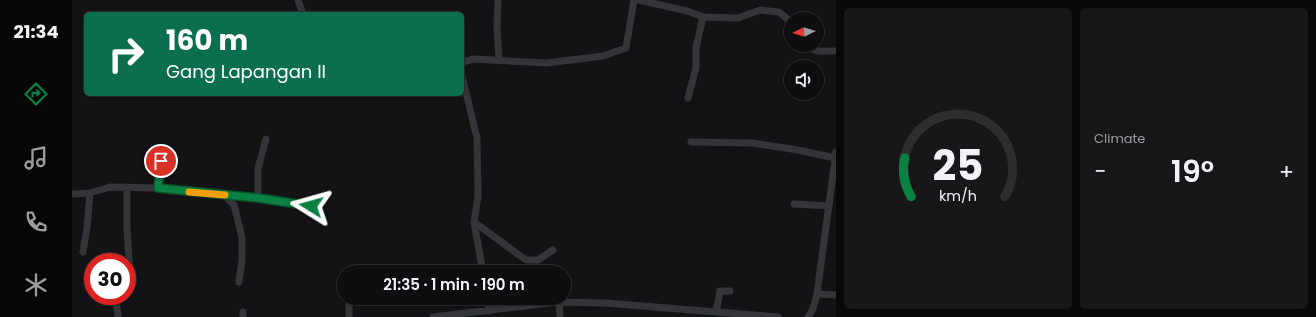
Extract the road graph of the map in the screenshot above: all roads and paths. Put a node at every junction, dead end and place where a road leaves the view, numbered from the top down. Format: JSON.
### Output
{"nodes":[{"id":1,"x":298,"y":0,"type":"edge"},
{"id":2,"x":498,"y":0,"type":"edge"},
{"id":3,"x":634,"y":0,"type":"edge"},
{"id":4,"x":639,"y":0,"type":"edge"},
{"id":5,"x":302,"y":12,"type":"edge"},
{"id":6,"x":784,"y":16,"type":"edge"},
{"id":7,"x":703,"y":17,"type":"junction"},
{"id":8,"x":824,"y":50,"type":"edge"},
{"id":9,"x":836,"y":51,"type":"edge"},
{"id":10,"x":499,"y":60,"type":"junction"},
{"id":11,"x":464,"y":62,"type":"edge"},
{"id":12,"x":464,"y":84,"type":"edge"},
{"id":13,"x":688,"y":98,"type":"dead end"},
{"id":14,"x":266,"y":140,"type":"dead end"},
{"id":15,"x":691,"y":142,"type":"dead end"},
{"id":16,"x":835,"y":155,"type":"edge"},
{"id":17,"x":161,"y":161,"type":"dead end"},
{"id":18,"x":127,"y":188,"type":"junction"},
{"id":19,"x":158,"y":188,"type":"junction"},
{"id":20,"x":90,"y":193,"type":"junction"},
{"id":21,"x":72,"y":194,"type":"edge"},
{"id":22,"x":224,"y":195,"type":"junction"},
{"id":23,"x":258,"y":198,"type":"junction"},
{"id":24,"x":794,"y":204,"type":"dead end"},
{"id":25,"x":311,"y":206,"type":"dead end"},
{"id":26,"x":829,"y":206,"type":"junction"},
{"id":27,"x":474,"y":222,"type":"junction"},
{"id":28,"x":554,"y":250,"type":"dead end"},
{"id":29,"x":83,"y":252,"type":"dead end"},
{"id":30,"x":129,"y":253,"type":"edge"},
{"id":31,"x":482,"y":265,"type":"edge"},
{"id":32,"x":239,"y":282,"type":"dead end"},
{"id":33,"x":730,"y":291,"type":"dead end"},
{"id":34,"x":817,"y":294,"type":"junction"},
{"id":35,"x":836,"y":295,"type":"edge"},
{"id":36,"x":571,"y":302,"type":"edge"},
{"id":37,"x":117,"y":305,"type":"edge"},
{"id":38,"x":349,"y":305,"type":"edge"},
{"id":39,"x":488,"y":305,"type":"edge"},
{"id":40,"x":536,"y":305,"type":"edge"},
{"id":41,"x":559,"y":305,"type":"edge"},
{"id":42,"x":505,"y":309,"type":"junction"},
{"id":43,"x":489,"y":311,"type":"junction"},
{"id":44,"x":716,"y":312,"type":"junction"},
{"id":45,"x":689,"y":314,"type":"edge"},
{"id":46,"x":118,"y":317,"type":"edge"},
{"id":47,"x":348,"y":317,"type":"edge"},
{"id":48,"x":433,"y":317,"type":"edge"},
{"id":49,"x":506,"y":317,"type":"edge"},
{"id":50,"x":560,"y":317,"type":"edge"},
{"id":51,"x":778,"y":317,"type":"edge"},
{"id":52,"x":808,"y":317,"type":"edge"}],
"edges":[{"from":1,"to":5,"type":"street"},
{"from":2,"to":10,"type":"street"},
{"from":3,"to":10,"type":"street"},
{"from":4,"to":7,"type":"street"},
{"from":6,"to":7,"type":"street"},
{"from":7,"to":13,"type":"street"},
{"from":8,"to":9,"type":"street"},
{"from":10,"to":11,"type":"street"},
{"from":12,"to":27,"type":"street"},
{"from":14,"to":23,"type":"street"},
{"from":15,"to":16,"type":"street"},
{"from":16,"to":26,"type":"street"},
{"from":17,"to":19,"type":"street"},
{"from":18,"to":19,"type":"street"},
{"from":18,"to":20,"type":"street"},
{"from":18,"to":30,"type":"street"},
{"from":19,"to":22,"type":"street"},
{"from":20,"to":21,"type":"street"},
{"from":20,"to":29,"type":"street"},
{"from":22,"to":23,"type":"street"},
{"from":22,"to":32,"type":"street"},
{"from":23,"to":25,"type":"street"},
{"from":24,"to":26,"type":"street"},
{"from":26,"to":34,"type":"street"},
{"from":27,"to":28,"type":"street"},
{"from":27,"to":31,"type":"street"},
{"from":33,"to":44,"type":"street"},
{"from":34,"to":35,"type":"street"},
{"from":34,"to":52,"type":"street"},
{"from":36,"to":45,"type":"street"},
{"from":37,"to":46,"type":"street"},
{"from":38,"to":47,"type":"street"},
{"from":39,"to":43,"type":"street"},
{"from":40,"to":42,"type":"street"},
{"from":41,"to":50,"type":"street"},
{"from":42,"to":43,"type":"street"},
{"from":42,"to":49,"type":"street"},
{"from":43,"to":48,"type":"street"},
{"from":44,"to":45,"type":"street"},
{"from":44,"to":51,"type":"street"}]}
